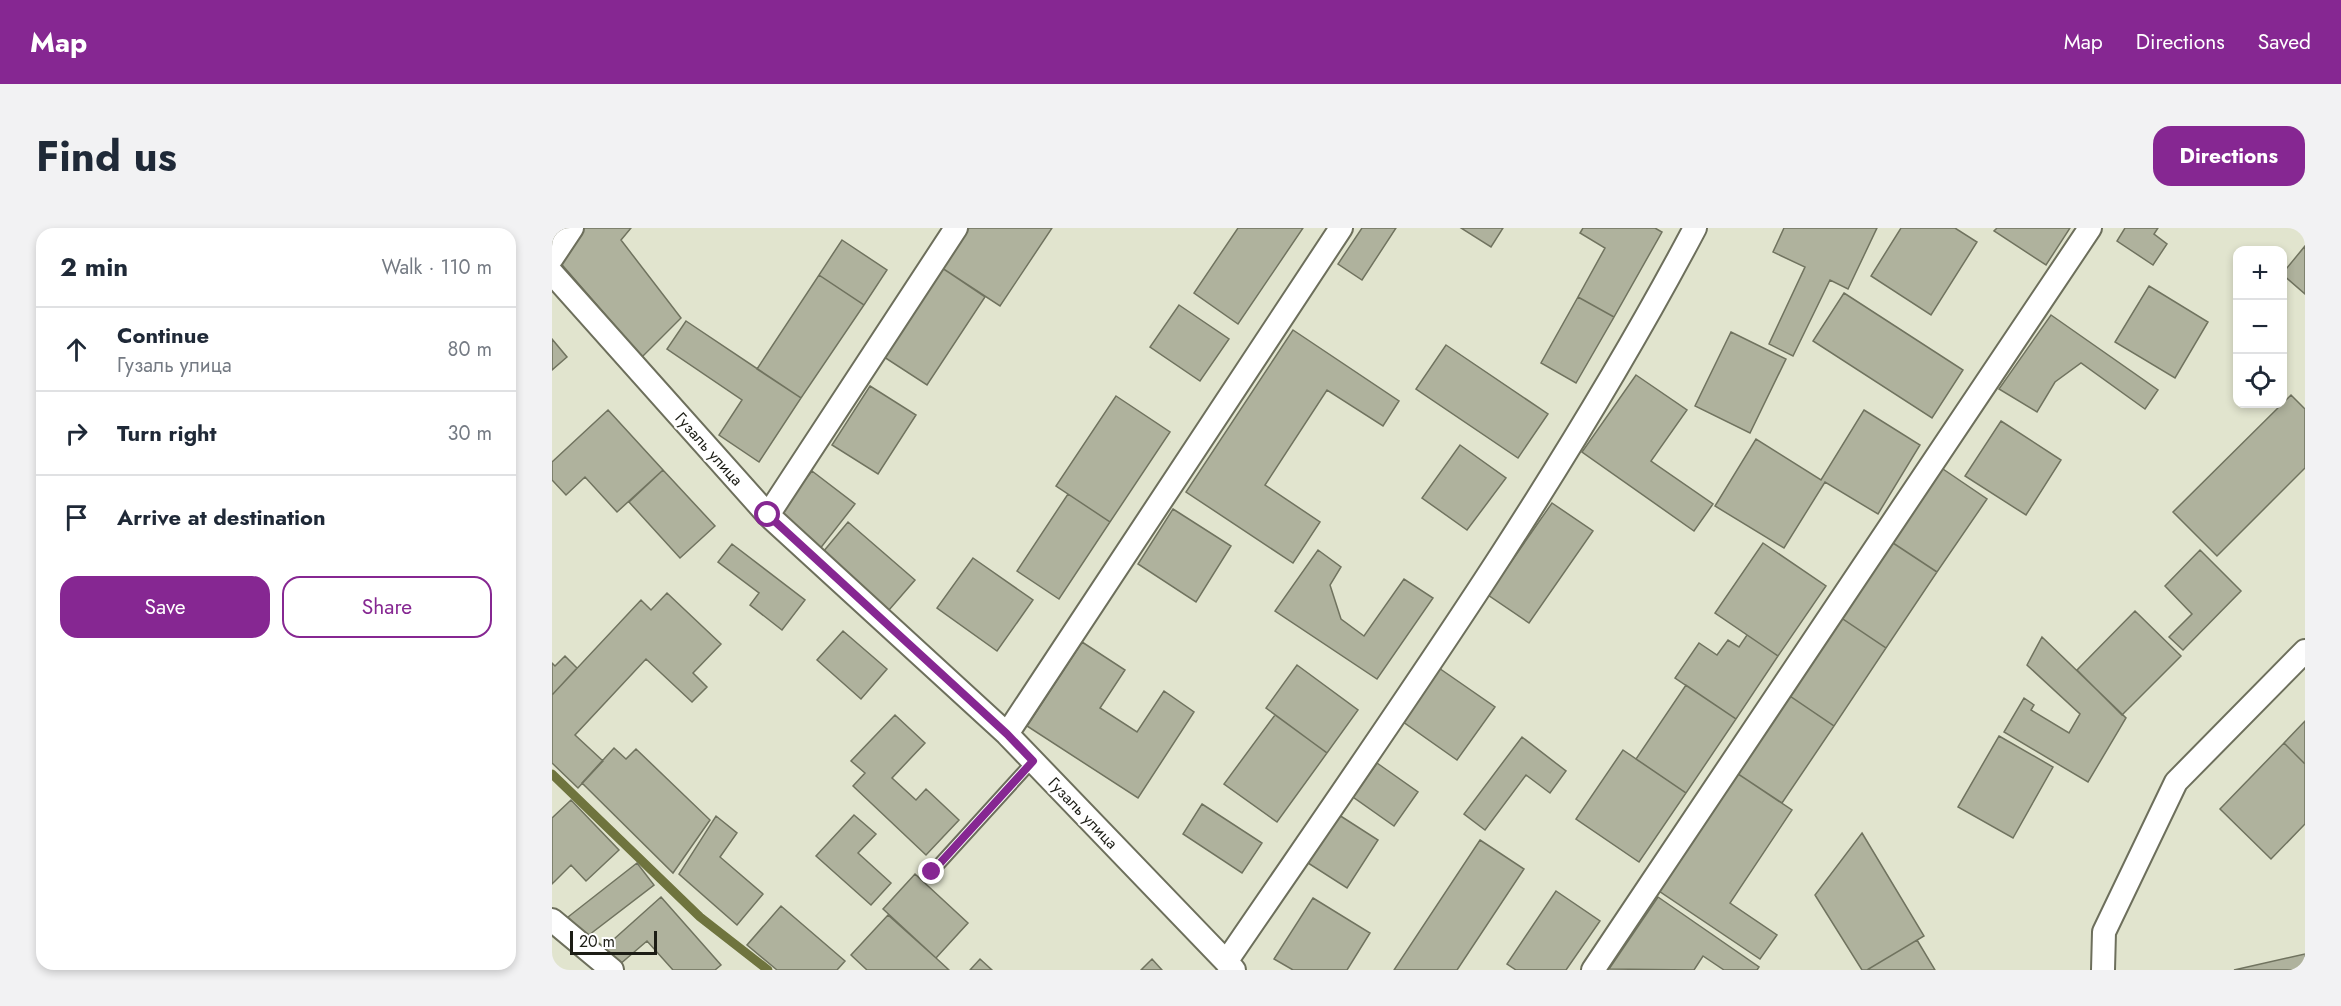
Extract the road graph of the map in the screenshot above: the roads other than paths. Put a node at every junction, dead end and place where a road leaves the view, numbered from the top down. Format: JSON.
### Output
{"nodes":[{"id":1,"x":572,"y":228,"type":"edge"},
{"id":2,"x":956,"y":228,"type":"edge"},
{"id":3,"x":1341,"y":228,"type":"edge"},
{"id":4,"x":1695,"y":228,"type":"edge"},
{"id":5,"x":2090,"y":228,"type":"edge"},
{"id":6,"x":552,"y":258,"type":"edge"},
{"id":7,"x":552,"y":273,"type":"edge"},
{"id":8,"x":768,"y":515,"type":"junction"},
{"id":9,"x":2305,"y":651,"type":"edge"},
{"id":10,"x":1007,"y":734,"type":"junction"},
{"id":11,"x":1033,"y":761,"type":"junction"},
{"id":12,"x":932,"y":872,"type":"dead end"},
{"id":13,"x":552,"y":920,"type":"edge"},
{"id":14,"x":1230,"y":966,"type":"edge"},
{"id":15,"x":612,"y":970,"type":"edge"},
{"id":16,"x":1593,"y":970,"type":"edge"},
{"id":17,"x":2103,"y":970,"type":"edge"}],
"edges":[{"from":1,"to":6,"type":"street"},
{"from":2,"to":8,"type":"street"},
{"from":3,"to":10,"type":"street"},
{"from":4,"to":14,"type":"street"},
{"from":5,"to":16,"type":"street"},
{"from":7,"to":8,"type":"street","name":"Гузаль улица"},
{"from":8,"to":10,"type":"street","name":"Гузаль улица"},
{"from":9,"to":17,"type":"street"},
{"from":10,"to":11,"type":"street","name":"Гузаль улица"},
{"from":11,"to":12,"type":"lane"},
{"from":11,"to":14,"type":"street","name":"Гузаль улица"},
{"from":13,"to":15,"type":"street"}]}
